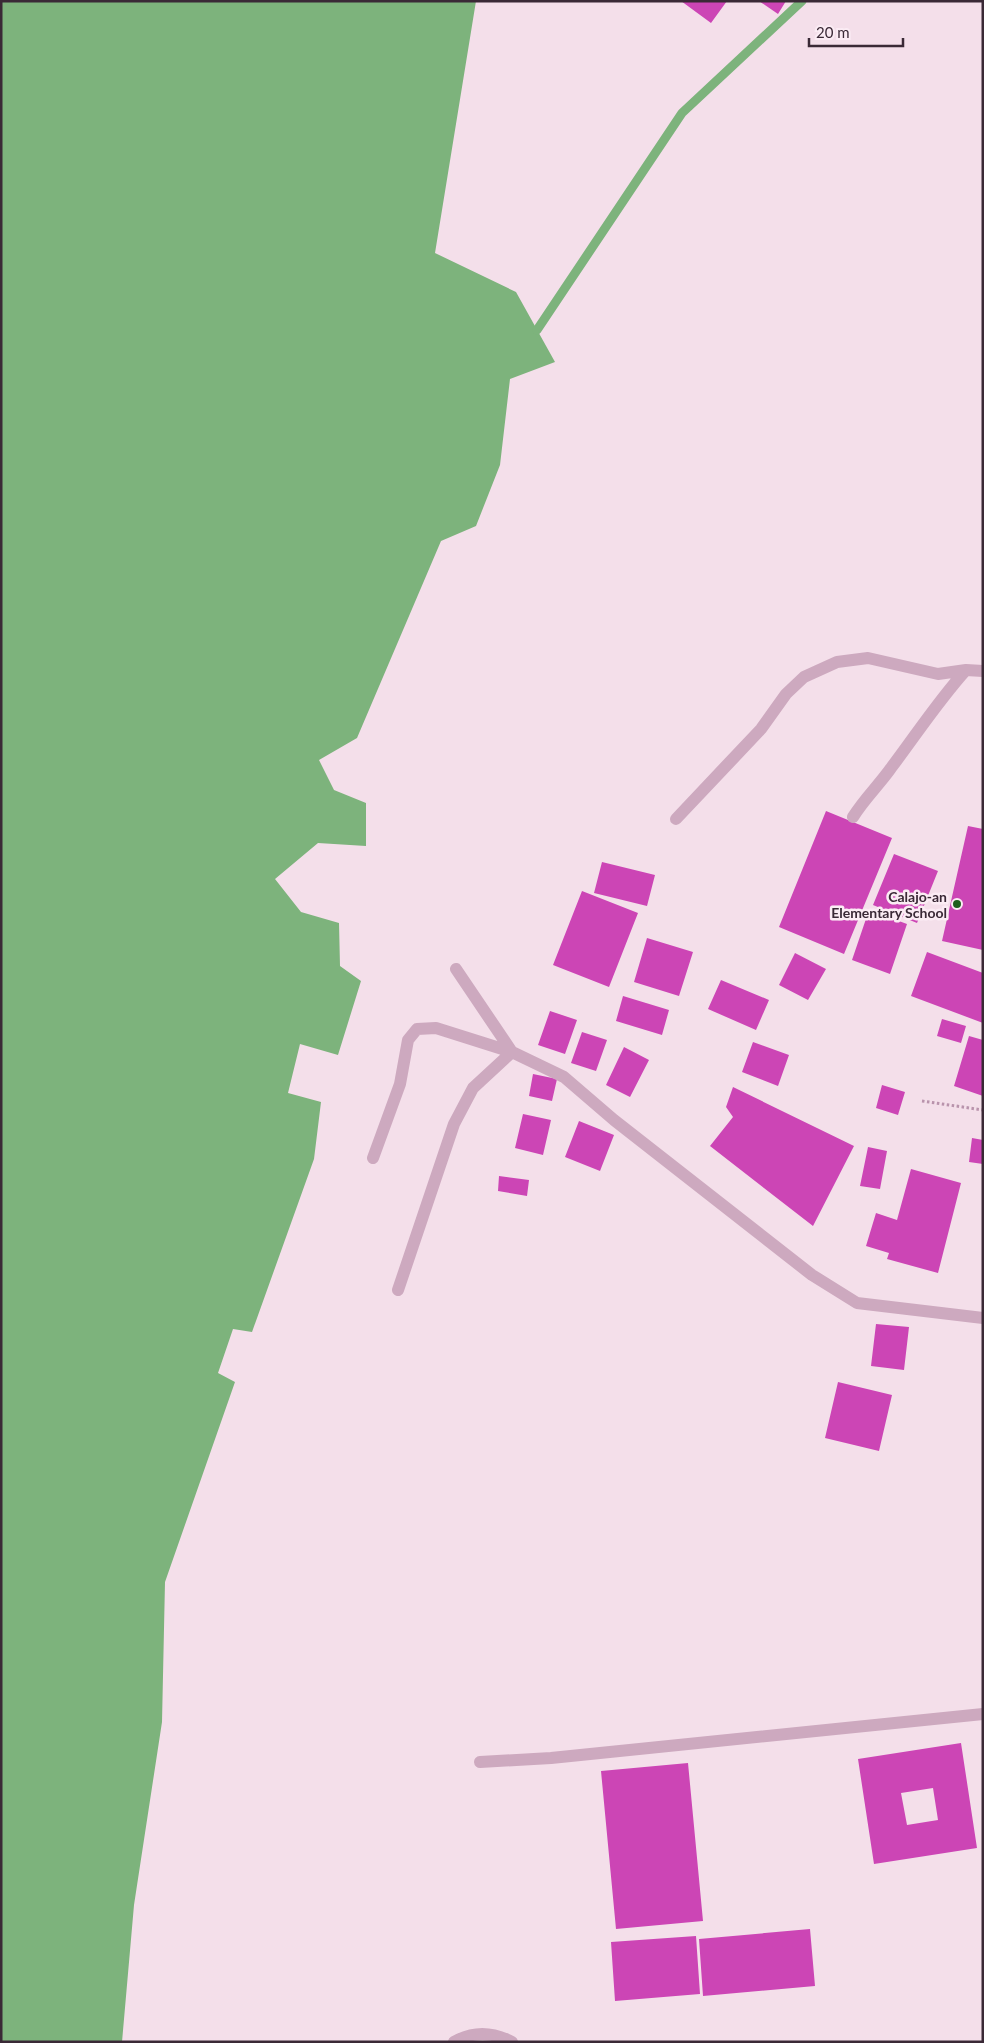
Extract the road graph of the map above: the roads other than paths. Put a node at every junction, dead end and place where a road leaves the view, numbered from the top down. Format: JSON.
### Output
{"nodes":[{"id":1,"x":966,"y":670,"type":"junction"},
{"id":2,"x":983,"y":671,"type":"edge"},
{"id":3,"x":853,"y":817,"type":"dead end"},
{"id":4,"x":676,"y":819,"type":"dead end"},
{"id":5,"x":456,"y":969,"type":"dead end"},
{"id":6,"x":512,"y":1052,"type":"junction"},
{"id":7,"x":373,"y":1158,"type":"dead end"},
{"id":8,"x":398,"y":1290,"type":"dead end"},
{"id":9,"x":983,"y":1318,"type":"edge"},
{"id":10,"x":983,"y":1714,"type":"edge"},
{"id":11,"x":480,"y":1762,"type":"dead end"},
{"id":12,"x":454,"y":2042,"type":"edge"},
{"id":13,"x":512,"y":2042,"type":"edge"}],
"edges":[{"from":1,"to":2,"type":"street"},
{"from":1,"to":3,"type":"street"},
{"from":1,"to":4,"type":"street"},
{"from":5,"to":6,"type":"street"},
{"from":6,"to":7,"type":"street"},
{"from":6,"to":8,"type":"street"},
{"from":6,"to":9,"type":"street"},
{"from":10,"to":11,"type":"street"},
{"from":12,"to":13,"type":"street"}]}
